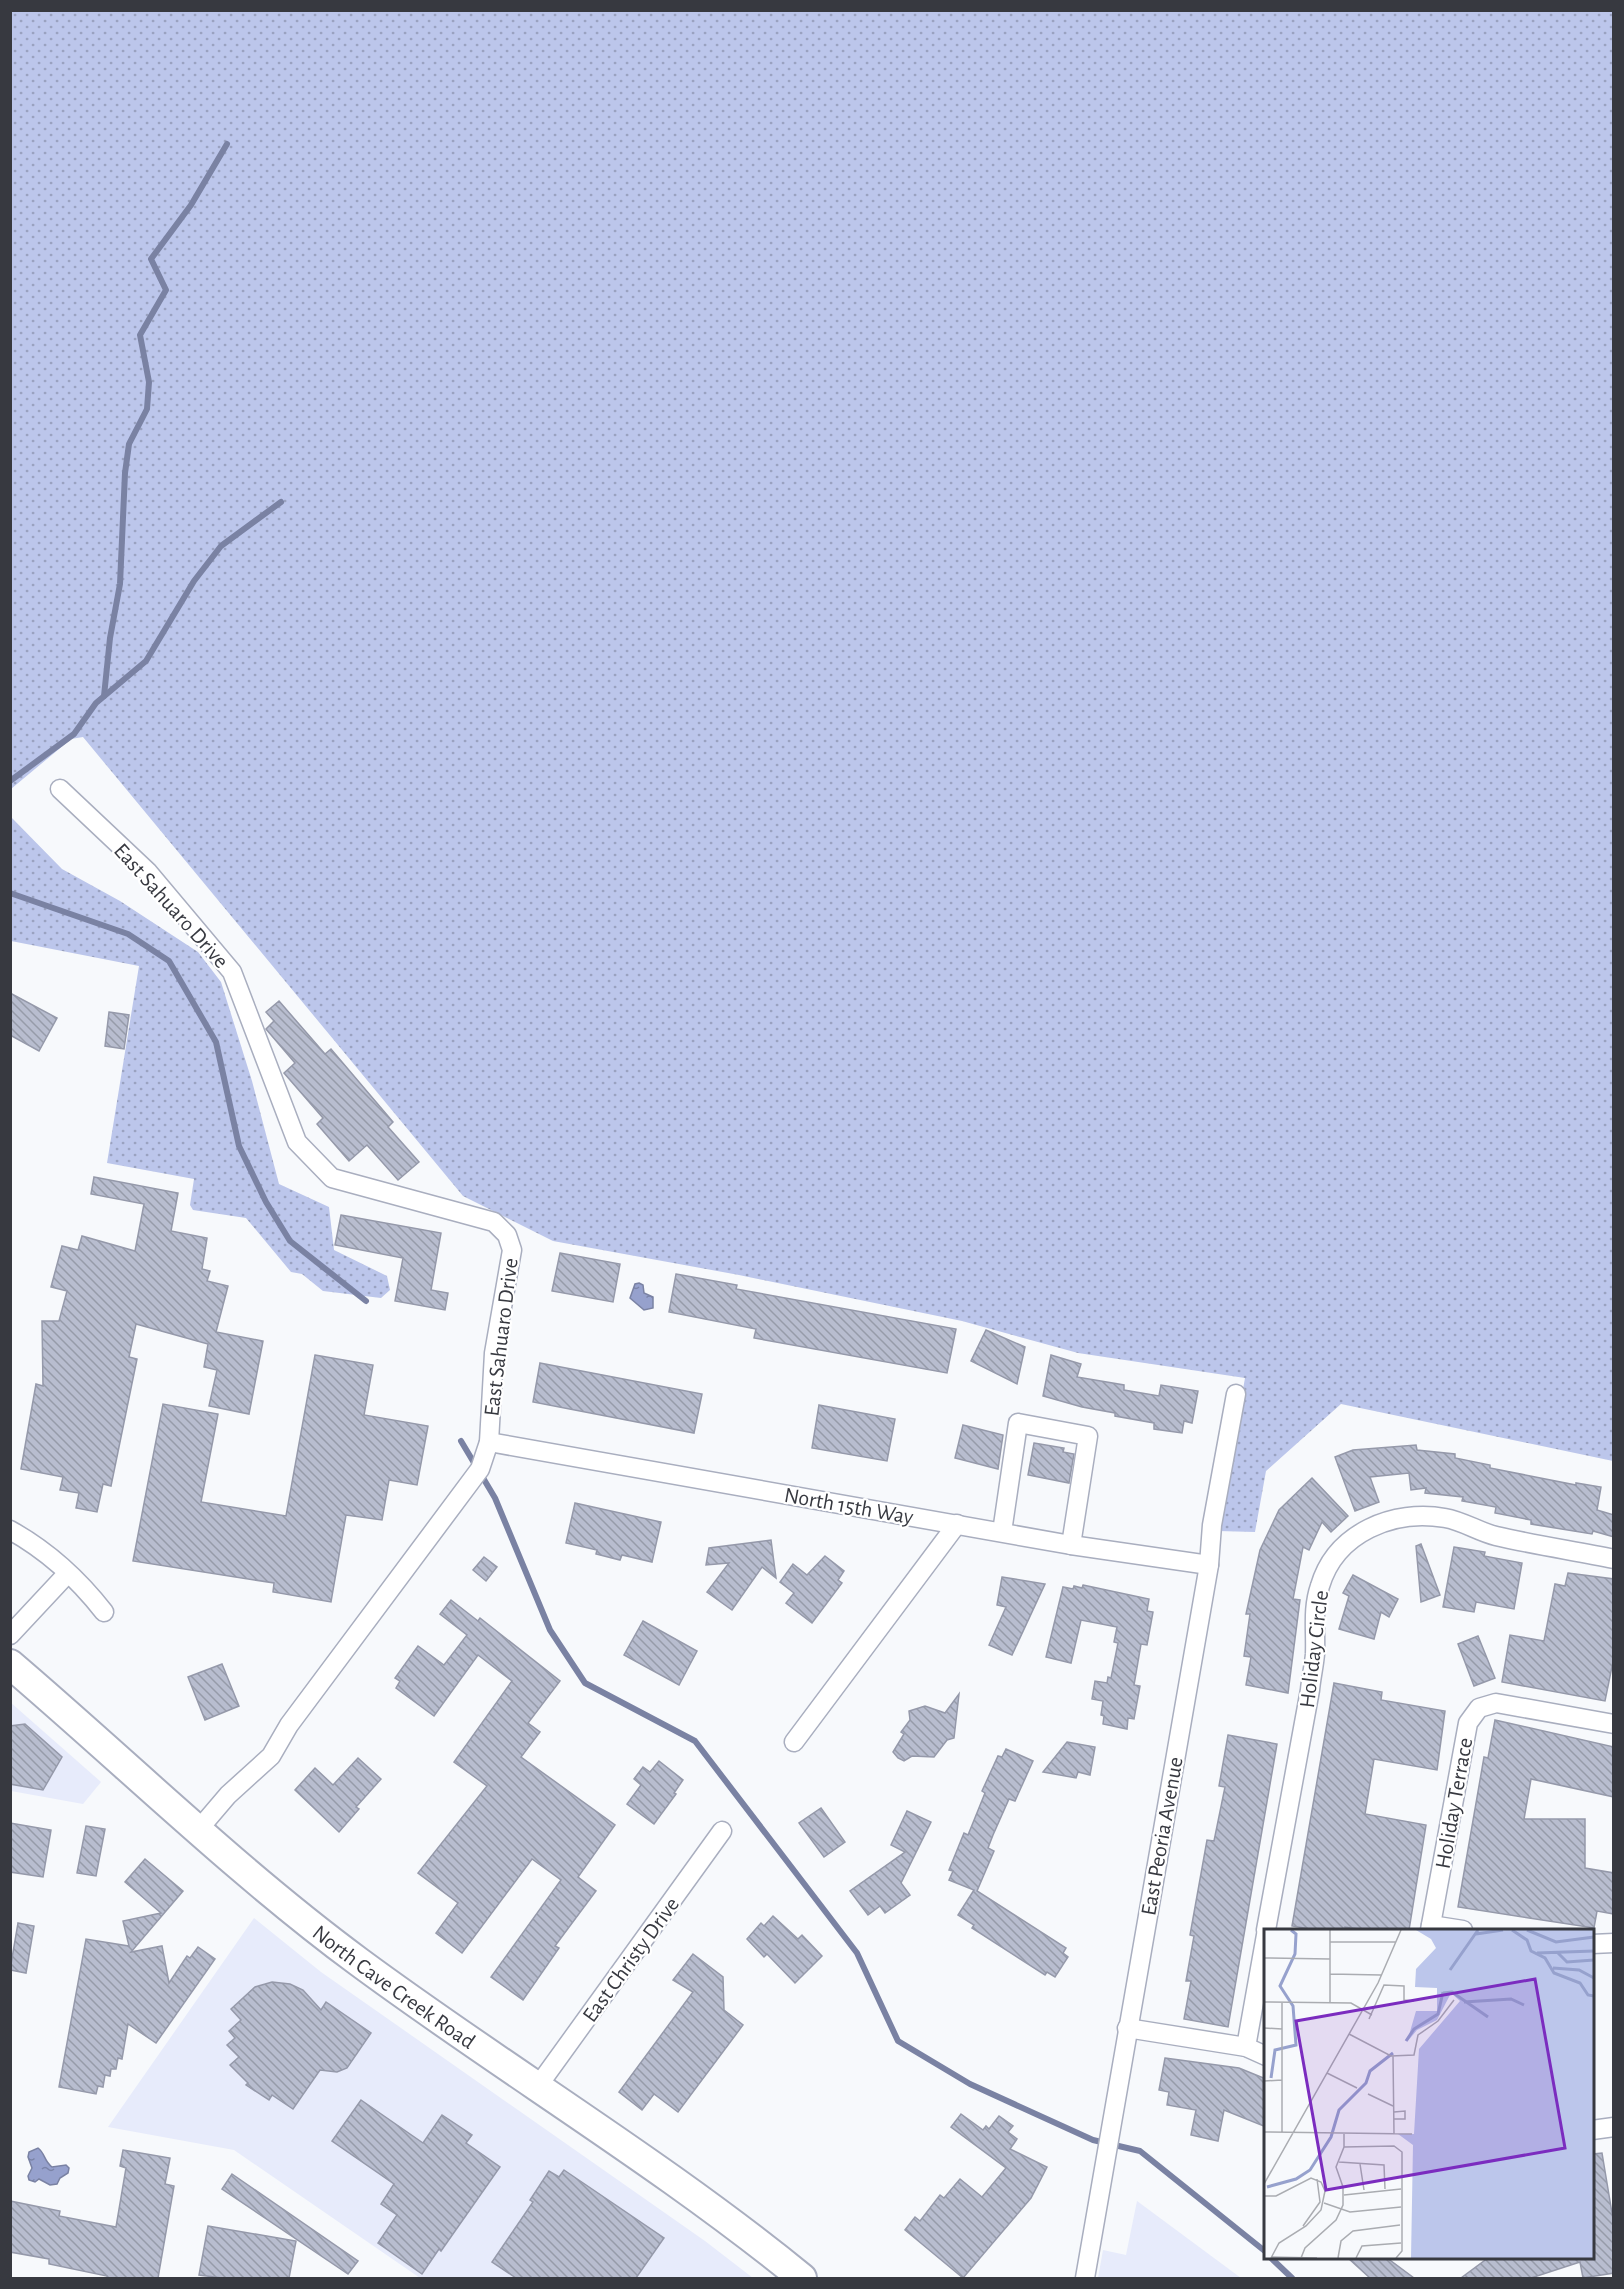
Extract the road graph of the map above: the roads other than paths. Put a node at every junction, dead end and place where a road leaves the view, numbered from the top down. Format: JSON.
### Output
{"nodes":[{"id":1,"x":60,"y":789,"type":"dead end"},
{"id":2,"x":1236,"y":1395,"type":"dead end"},
{"id":3,"x":489,"y":1442,"type":"junction"},
{"id":4,"x":957,"y":1524,"type":"junction"},
{"id":5,"x":10,"y":1530,"type":"edge"},
{"id":6,"x":1002,"y":1532,"type":"junction"},
{"id":7,"x":1071,"y":1545,"type":"junction"},
{"id":8,"x":1614,"y":1559,"type":"edge"},
{"id":9,"x":1209,"y":1565,"type":"junction"},
{"id":10,"x":67,"y":1574,"type":"junction"},
{"id":11,"x":104,"y":1612,"type":"dead end"},
{"id":12,"x":10,"y":1635,"type":"edge"},
{"id":13,"x":10,"y":1664,"type":"edge"},
{"id":14,"x":1614,"y":1724,"type":"edge"},
{"id":15,"x":794,"y":1742,"type":"dead end"},
{"id":16,"x":198,"y":1829,"type":"junction"},
{"id":17,"x":722,"y":1831,"type":"dead end"},
{"id":18,"x":1431,"y":1928,"type":"edge"},
{"id":19,"x":1267,"y":1929,"type":"edge"},
{"id":20,"x":1447,"y":1929,"type":"edge"},
{"id":21,"x":1614,"y":1943,"type":"edge"},
{"id":22,"x":1264,"y":1944,"type":"edge"},
{"id":23,"x":1594,"y":1944,"type":"edge"},
{"id":24,"x":1127,"y":2028,"type":"junction"},
{"id":25,"x":1246,"y":2047,"type":"junction"},
{"id":26,"x":1264,"y":2055,"type":"edge"},
{"id":27,"x":538,"y":2086,"type":"junction"},
{"id":28,"x":1614,"y":2127,"type":"edge"},
{"id":29,"x":1594,"y":2130,"type":"edge"},
{"id":30,"x":802,"y":2278,"type":"edge"},
{"id":31,"x":1085,"y":2278,"type":"edge"}],
"edges":[{"from":1,"to":3,"type":"street","name":"East Sahuaro Drive"},
{"from":2,"to":9,"type":"street","name":"East Peoria Avenue"},
{"from":3,"to":4,"type":"street","name":"North 15th Way"},
{"from":3,"to":16,"type":"street","name":"East Sahuaro Drive"},
{"from":4,"to":6,"type":"street","name":"North 15th Way"},
{"from":4,"to":15,"type":"street"},
{"from":5,"to":10,"type":"street"},
{"from":6,"to":7,"type":"street","name":"North 15th Way"},
{"from":6,"to":7,"type":"street"},
{"from":7,"to":9,"type":"street","name":"North 15th Way"},
{"from":8,"to":19,"type":"street","name":"Holiday Circle"},
{"from":9,"to":24,"type":"street","name":"East Peoria Avenue"},
{"from":10,"to":11,"type":"street"},
{"from":10,"to":12,"type":"street"},
{"from":13,"to":16,"type":"main road","name":"North Cave Creek Road"},
{"from":14,"to":18,"type":"street","name":"Holiday Terrace"},
{"from":16,"to":27,"type":"main road","name":"North Cave Creek Road"},
{"from":17,"to":27,"type":"street","name":"East Christy Drive"},
{"from":18,"to":20,"type":"street"},
{"from":21,"to":23,"type":"street"},
{"from":22,"to":25,"type":"street","name":"Holiday Circle"},
{"from":24,"to":25,"type":"street"},
{"from":24,"to":31,"type":"street","name":"East Peoria Avenue"},
{"from":25,"to":26,"type":"street"},
{"from":27,"to":30,"type":"main road","name":"North Cave Creek Road"},
{"from":28,"to":29,"type":"street"}]}
